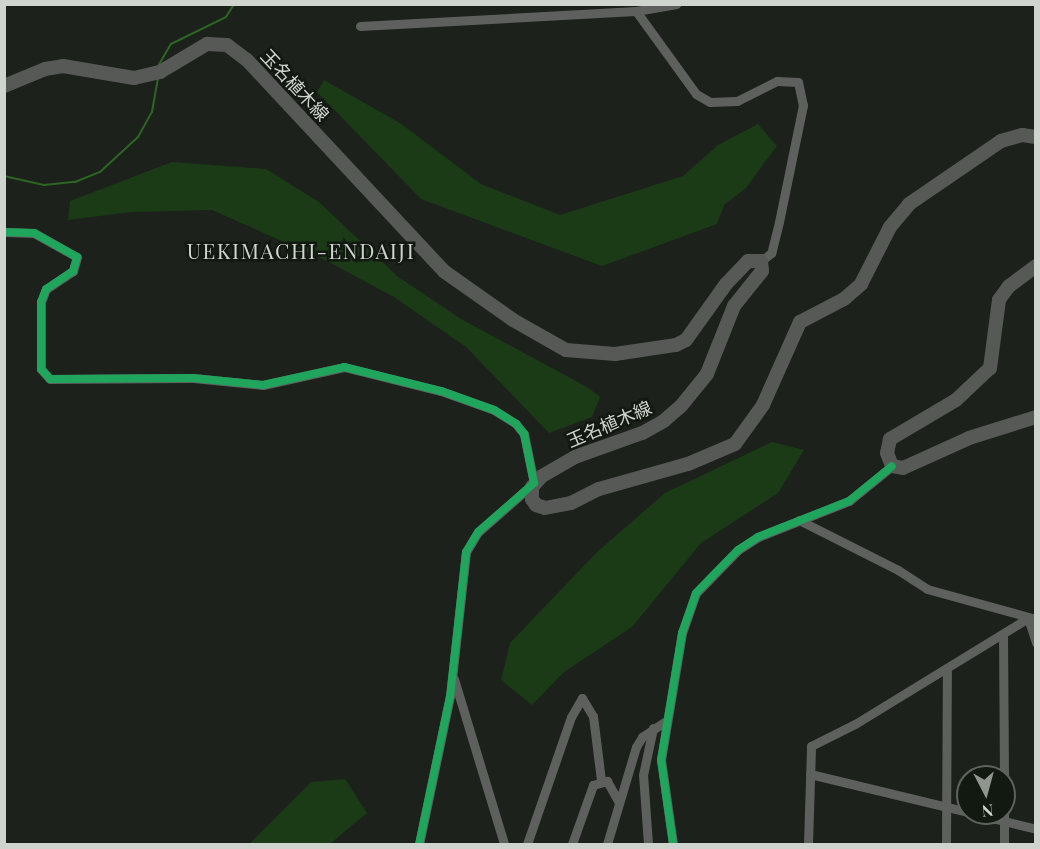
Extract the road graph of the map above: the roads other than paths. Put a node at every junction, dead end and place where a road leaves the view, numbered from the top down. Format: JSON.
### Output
{"nodes":[{"id":1,"x":676,"y":4,"type":"edge"},
{"id":2,"x":636,"y":11,"type":"junction"},
{"id":3,"x":360,"y":26,"type":"dead end"},
{"id":4,"x":4,"y":86,"type":"edge"},
{"id":5,"x":1035,"y":137,"type":"edge"},
{"id":6,"x":4,"y":232,"type":"edge"},
{"id":7,"x":760,"y":261,"type":"junction"},
{"id":8,"x":1035,"y":266,"type":"edge"},
{"id":9,"x":1035,"y":417,"type":"edge"},
{"id":10,"x":892,"y":466,"type":"junction"},
{"id":11,"x":534,"y":483,"type":"junction"},
{"id":12,"x":799,"y":520,"type":"junction"},
{"id":13,"x":1032,"y":618,"type":"edge"},
{"id":14,"x":1003,"y":634,"type":"junction"},
{"id":15,"x":1035,"y":643,"type":"edge"},
{"id":16,"x":947,"y":668,"type":"junction"},
{"id":17,"x":453,"y":676,"type":"junction"},
{"id":18,"x":664,"y":722,"type":"junction"},
{"id":19,"x":653,"y":728,"type":"junction"},
{"id":20,"x":1004,"y":765,"type":"edge"},
{"id":21,"x":810,"y":774,"type":"junction"},
{"id":22,"x":601,"y":780,"type":"junction"},
{"id":23,"x":618,"y":801,"type":"junction"},
{"id":24,"x":947,"y":806,"type":"junction"},
{"id":25,"x":956,"y":809,"type":"edge"},
{"id":26,"x":1016,"y":822,"type":"edge"},
{"id":27,"x":1004,"y":825,"type":"edge"},
{"id":28,"x":1035,"y":829,"type":"edge"},
{"id":29,"x":419,"y":844,"type":"edge"},
{"id":30,"x":504,"y":844,"type":"edge"},
{"id":31,"x":528,"y":844,"type":"edge"},
{"id":32,"x":572,"y":844,"type":"edge"},
{"id":33,"x":607,"y":844,"type":"edge"},
{"id":34,"x":648,"y":844,"type":"edge"},
{"id":35,"x":673,"y":844,"type":"edge"},
{"id":36,"x":808,"y":844,"type":"edge"},
{"id":37,"x":946,"y":844,"type":"edge"},
{"id":38,"x":1004,"y":844,"type":"edge"}],
"edges":[{"from":1,"to":2,"type":"street"},
{"from":2,"to":3,"type":"street"},
{"from":2,"to":7,"type":"street"},
{"from":4,"to":7,"type":"main road","name":"玉名植木線"},
{"from":5,"to":11,"type":"main road"},
{"from":6,"to":11,"type":"street"},
{"from":7,"to":11,"type":"main road","name":"玉名植木線"},
{"from":8,"to":10,"type":"main road"},
{"from":9,"to":10,"type":"main road"},
{"from":10,"to":12,"type":"street"},
{"from":11,"to":17,"type":"street"},
{"from":12,"to":13,"type":"street"},
{"from":12,"to":18,"type":"street"},
{"from":13,"to":14,"type":"street"},
{"from":13,"to":15,"type":"street"},
{"from":14,"to":16,"type":"street"},
{"from":14,"to":20,"type":"street"},
{"from":16,"to":21,"type":"street"},
{"from":16,"to":24,"type":"street"},
{"from":17,"to":29,"type":"street"},
{"from":17,"to":30,"type":"street"},
{"from":18,"to":19,"type":"street"},
{"from":18,"to":35,"type":"street"},
{"from":19,"to":23,"type":"street"},
{"from":19,"to":34,"type":"street"},
{"from":21,"to":24,"type":"street"},
{"from":21,"to":36,"type":"street"},
{"from":22,"to":23,"type":"street"},
{"from":22,"to":31,"type":"street"},
{"from":22,"to":32,"type":"street"},
{"from":23,"to":33,"type":"street"},
{"from":24,"to":25,"type":"street"},
{"from":24,"to":37,"type":"street"},
{"from":26,"to":28,"type":"street"},
{"from":27,"to":38,"type":"street"}]}
